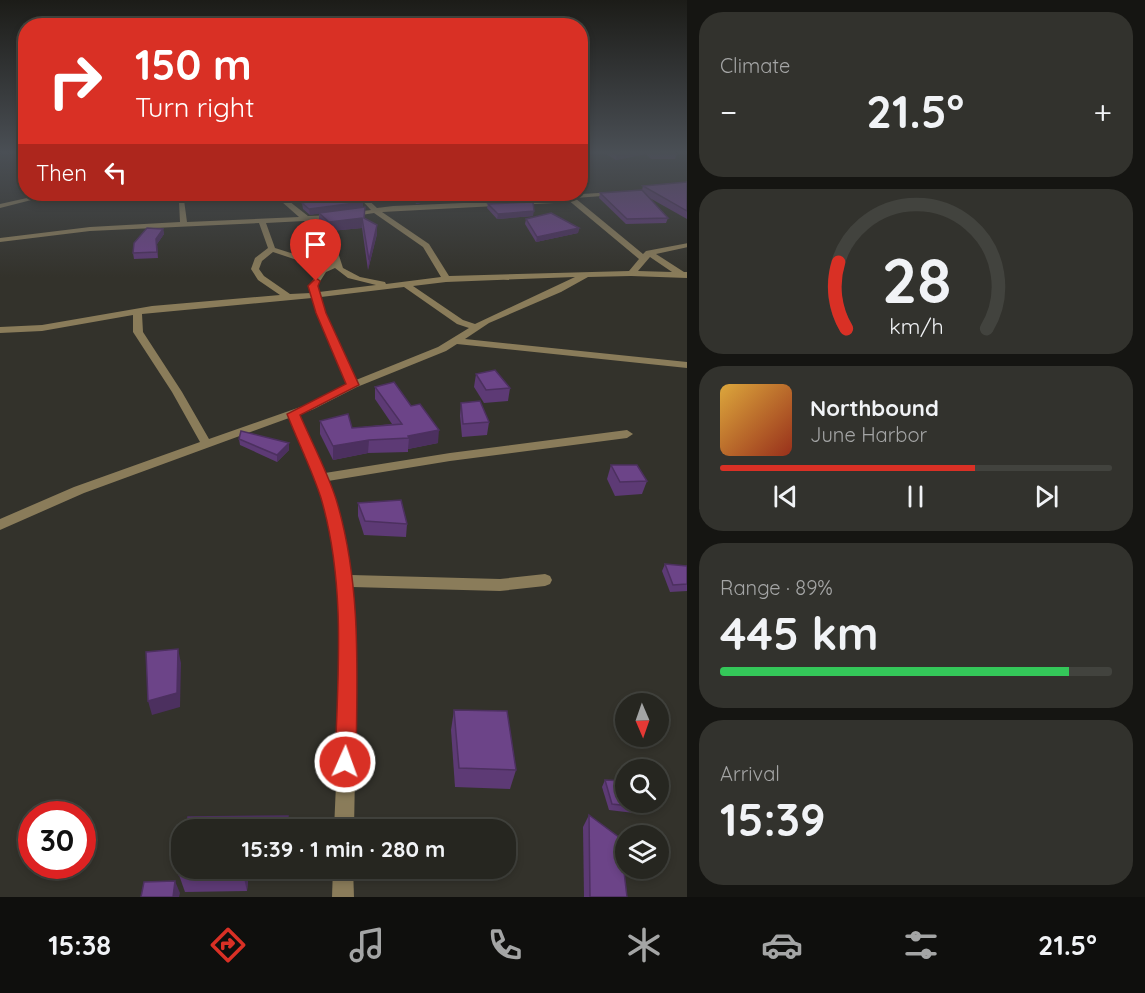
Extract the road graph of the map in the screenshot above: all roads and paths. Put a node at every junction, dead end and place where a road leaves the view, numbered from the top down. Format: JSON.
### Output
{"nodes":[{"id":1,"x":605,"y":194,"type":"edge"},
{"id":2,"x":588,"y":195,"type":"edge"},
{"id":3,"x":22,"y":201,"type":"edge"},
{"id":4,"x":182,"y":201,"type":"edge"},
{"id":5,"x":284,"y":201,"type":"edge"},
{"id":6,"x":366,"y":201,"type":"edge"},
{"id":7,"x":546,"y":201,"type":"edge"},
{"id":8,"x":572,"y":201,"type":"edge"},
{"id":9,"x":0,"y":206,"type":"edge"},
{"id":10,"x":376,"y":211,"type":"junction"},
{"id":11,"x":307,"y":220,"type":"junction"},
{"id":12,"x":262,"y":222,"type":"junction"},
{"id":13,"x":184,"y":225,"type":"junction"},
{"id":14,"x":0,"y":240,"type":"edge"},
{"id":15,"x":687,"y":245,"type":"edge"},
{"id":16,"x":272,"y":249,"type":"junction"},
{"id":17,"x":646,"y":256,"type":"junction"},
{"id":18,"x":332,"y":266,"type":"junction"},
{"id":19,"x":631,"y":273,"type":"junction"},
{"id":20,"x":585,"y":275,"type":"junction"},
{"id":21,"x":685,"y":275,"type":"edge"},
{"id":22,"x":446,"y":279,"type":"junction"},
{"id":23,"x":405,"y":284,"type":"junction"},
{"id":24,"x":392,"y":286,"type":"junction"},
{"id":25,"x":315,"y":294,"type":"junction"},
{"id":26,"x":288,"y":297,"type":"junction"},
{"id":27,"x":137,"y":311,"type":"junction"},
{"id":28,"x":476,"y":327,"type":"junction"},
{"id":29,"x":0,"y":330,"type":"edge"},
{"id":30,"x":457,"y":341,"type":"junction"},
{"id":31,"x":687,"y":365,"type":"edge"},
{"id":32,"x":353,"y":385,"type":"junction"},
{"id":33,"x":293,"y":414,"type":"junction"},
{"id":34,"x":627,"y":434,"type":"dead end"},
{"id":35,"x":207,"y":445,"type":"junction"},
{"id":36,"x":320,"y":478,"type":"junction"},
{"id":37,"x":0,"y":525,"type":"edge"},
{"id":38,"x":345,"y":580,"type":"junction"},
{"id":39,"x":545,"y":580,"type":"dead end"},
{"id":40,"x":344,"y":819,"type":"edge"},
{"id":41,"x":343,"y":879,"type":"edge"},
{"id":42,"x":343,"y":897,"type":"edge"}],
"edges":[{"from":1,"to":2,"type":"street"},
{"from":3,"to":9,"type":"street"},
{"from":4,"to":13,"type":"street"},
{"from":5,"to":11,"type":"street"},
{"from":6,"to":10,"type":"street"},
{"from":7,"to":10,"type":"street"},
{"from":8,"to":17,"type":"street"},
{"from":10,"to":11,"type":"street"},
{"from":10,"to":22,"type":"street"},
{"from":11,"to":12,"type":"street"},
{"from":11,"to":18,"type":"street"},
{"from":12,"to":13,"type":"street"},
{"from":12,"to":16,"type":"street"},
{"from":13,"to":14,"type":"street"},
{"from":15,"to":17,"type":"street"},
{"from":16,"to":18,"type":"street"},
{"from":16,"to":26,"type":"street"},
{"from":17,"to":19,"type":"street"},
{"from":17,"to":21,"type":"street"},
{"from":18,"to":24,"type":"street"},
{"from":18,"to":25,"type":"street"},
{"from":19,"to":20,"type":"street"},
{"from":19,"to":21,"type":"street"},
{"from":20,"to":22,"type":"street"},
{"from":20,"to":28,"type":"street"},
{"from":22,"to":23,"type":"street"},
{"from":23,"to":24,"type":"street"},
{"from":23,"to":28,"type":"street"},
{"from":24,"to":25,"type":"street"},
{"from":25,"to":26,"type":"street"},
{"from":25,"to":32,"type":"street"},
{"from":26,"to":27,"type":"street"},
{"from":27,"to":29,"type":"street"},
{"from":27,"to":35,"type":"street"},
{"from":28,"to":30,"type":"street"},
{"from":30,"to":31,"type":"street"},
{"from":30,"to":32,"type":"street"},
{"from":32,"to":33,"type":"street"},
{"from":33,"to":35,"type":"street"},
{"from":33,"to":36,"type":"street"},
{"from":34,"to":36,"type":"street"},
{"from":35,"to":37,"type":"street"},
{"from":36,"to":38,"type":"street"},
{"from":38,"to":39,"type":"street"},
{"from":38,"to":40,"type":"street"},
{"from":41,"to":42,"type":"street"}]}
